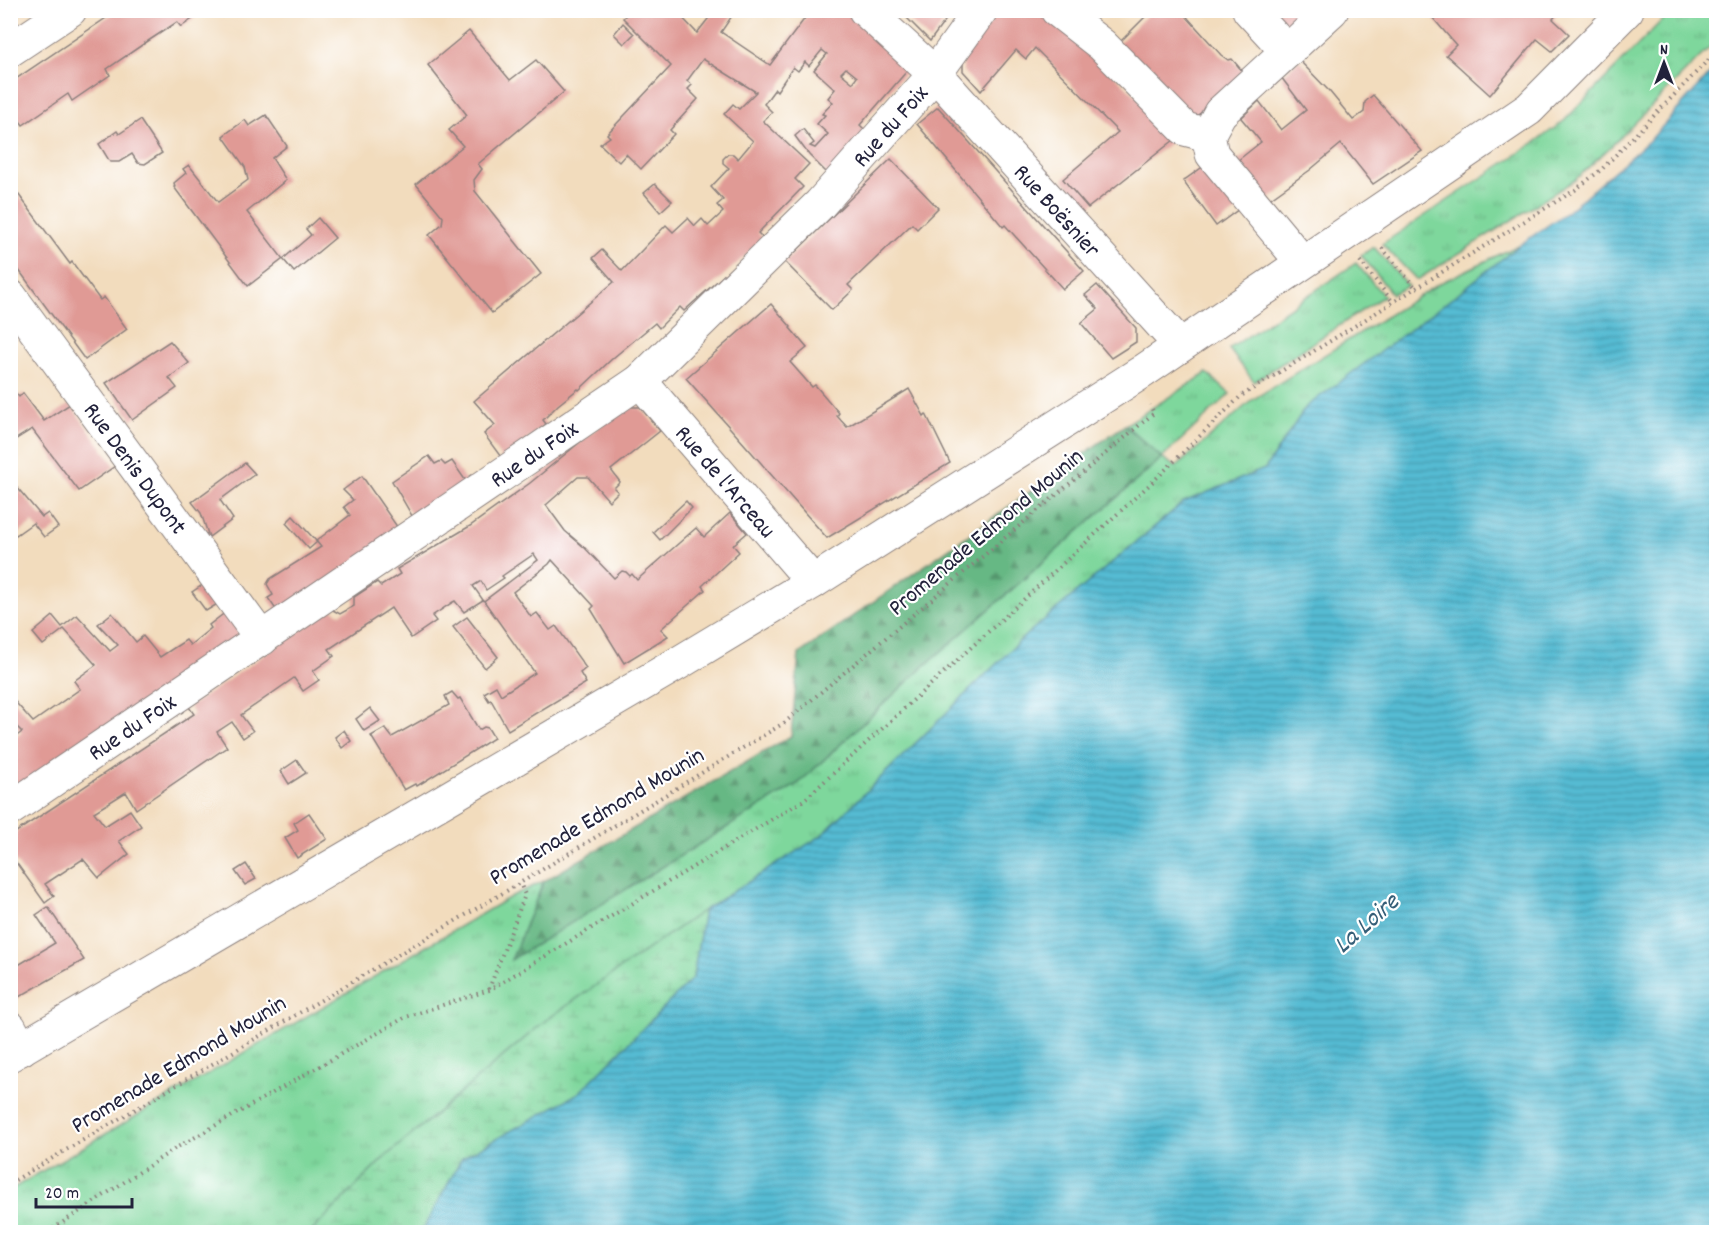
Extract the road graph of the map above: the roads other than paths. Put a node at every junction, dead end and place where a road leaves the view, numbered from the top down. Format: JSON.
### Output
{"nodes":[{"id":1,"x":70,"y":10,"type":"edge"},
{"id":2,"x":865,"y":10,"type":"edge"},
{"id":3,"x":1057,"y":10,"type":"edge"},
{"id":4,"x":1249,"y":10,"type":"edge"},
{"id":5,"x":1332,"y":10,"type":"edge"},
{"id":6,"x":1627,"y":10,"type":"edge"},
{"id":7,"x":976,"y":12,"type":"edge"},
{"id":8,"x":10,"y":50,"type":"edge"},
{"id":9,"x":1287,"y":51,"type":"junction"},
{"id":10,"x":935,"y":74,"type":"junction"},
{"id":11,"x":1208,"y":135,"type":"junction"},
{"id":12,"x":1302,"y":262,"type":"junction"},
{"id":13,"x":10,"y":296,"type":"edge"},
{"id":14,"x":1180,"y":345,"type":"junction"},
{"id":15,"x":640,"y":381,"type":"junction"},
{"id":16,"x":813,"y":582,"type":"junction"},
{"id":17,"x":262,"y":639,"type":"junction"},
{"id":18,"x":10,"y":809,"type":"edge"},
{"id":19,"x":14,"y":1044,"type":"edge"}],
"edges":[{"from":1,"to":8,"type":"street"},
{"from":2,"to":10,"type":"street","name":"Rue Boësnier"},
{"from":3,"to":11,"type":"street"},
{"from":4,"to":9,"type":"street"},
{"from":5,"to":9,"type":"street"},
{"from":6,"to":12,"type":"street"},
{"from":7,"to":10,"type":"street","name":"Rue du Foix"},
{"from":9,"to":11,"type":"street"},
{"from":10,"to":14,"type":"street","name":"Rue Boësnier"},
{"from":10,"to":15,"type":"street","name":"Rue du Foix"},
{"from":11,"to":12,"type":"street"},
{"from":12,"to":14,"type":"street"},
{"from":13,"to":17,"type":"street","name":"Rue Denis Dupont"},
{"from":14,"to":16,"type":"street"},
{"from":15,"to":16,"type":"street","name":"Rue de l'Arceau"},
{"from":15,"to":17,"type":"street","name":"Rue du Foix"},
{"from":16,"to":19,"type":"street"},
{"from":17,"to":18,"type":"street","name":"Rue du Foix"}]}
